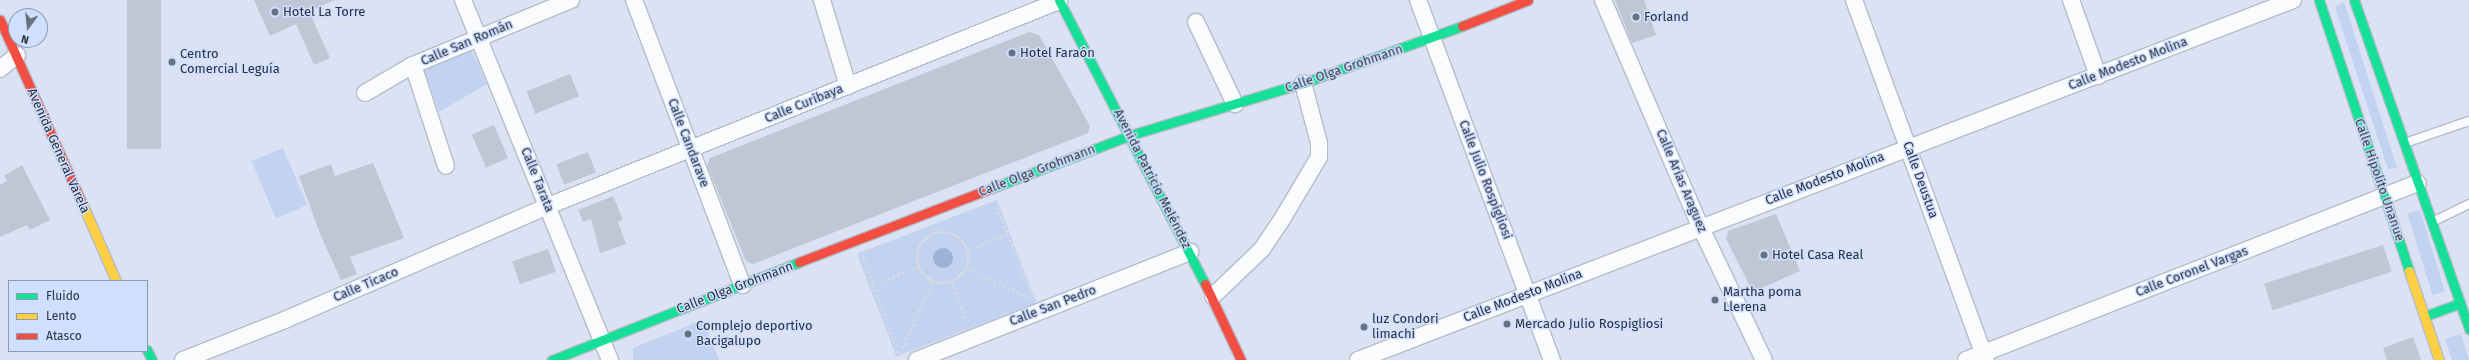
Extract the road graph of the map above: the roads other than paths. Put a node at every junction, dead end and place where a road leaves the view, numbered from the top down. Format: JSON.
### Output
{"nodes":[{"id":1,"x":463,"y":0,"type":"edge"},
{"id":2,"x":571,"y":0,"type":"edge"},
{"id":3,"x":634,"y":0,"type":"edge"},
{"id":4,"x":822,"y":0,"type":"edge"},
{"id":5,"x":1059,"y":0,"type":"edge"},
{"id":6,"x":1418,"y":0,"type":"edge"},
{"id":7,"x":1528,"y":0,"type":"edge"},
{"id":8,"x":1603,"y":0,"type":"edge"},
{"id":9,"x":1854,"y":0,"type":"edge"},
{"id":10,"x":2071,"y":0,"type":"edge"},
{"id":11,"x":2293,"y":0,"type":"edge"},
{"id":12,"x":2319,"y":0,"type":"edge"},
{"id":13,"x":2354,"y":0,"type":"edge"},
{"id":14,"x":0,"y":20,"type":"edge"},
{"id":15,"x":1196,"y":22,"type":"dead end"},
{"id":16,"x":480,"y":36,"type":"junction"},
{"id":17,"x":1431,"y":39,"type":"junction"},
{"id":18,"x":17,"y":54,"type":"junction"},
{"id":19,"x":413,"y":65,"type":"junction"},
{"id":20,"x":0,"y":69,"type":"edge"},
{"id":21,"x":2098,"y":76,"type":"junction"},
{"id":22,"x":1303,"y":83,"type":"junction"},
{"id":23,"x":848,"y":86,"type":"junction"},
{"id":24,"x":365,"y":93,"type":"dead end"},
{"id":25,"x":1235,"y":104,"type":"junction"},
{"id":26,"x":2469,"y":121,"type":"edge"},
{"id":27,"x":1130,"y":135,"type":"junction"},
{"id":28,"x":2404,"y":144,"type":"junction"},
{"id":29,"x":1908,"y":148,"type":"junction"},
{"id":30,"x":691,"y":149,"type":"junction"},
{"id":31,"x":446,"y":166,"type":"dead end"},
{"id":32,"x":2418,"y":183,"type":"junction"},
{"id":33,"x":2385,"y":196,"type":"junction"},
{"id":34,"x":2469,"y":204,"type":"edge"},
{"id":35,"x":548,"y":206,"type":"junction"},
{"id":36,"x":2432,"y":222,"type":"junction"},
{"id":37,"x":1700,"y":226,"type":"junction"},
{"id":38,"x":1190,"y":252,"type":"junction"},
{"id":39,"x":116,"y":280,"type":"edge"},
{"id":40,"x":742,"y":285,"type":"junction"},
{"id":41,"x":1528,"y":295,"type":"junction"},
{"id":42,"x":1212,"y":296,"type":"junction"},
{"id":43,"x":2464,"y":303,"type":"edge"},
{"id":44,"x":2425,"y":316,"type":"junction"},
{"id":45,"x":2469,"y":329,"type":"edge"},
{"id":46,"x":602,"y":339,"type":"junction"},
{"id":47,"x":1985,"y":357,"type":"edge"},
{"id":48,"x":183,"y":360,"type":"edge"},
{"id":49,"x":552,"y":360,"type":"edge"},
{"id":50,"x":610,"y":360,"type":"edge"},
{"id":51,"x":917,"y":360,"type":"edge"},
{"id":52,"x":1241,"y":360,"type":"edge"},
{"id":53,"x":1358,"y":360,"type":"edge"},
{"id":54,"x":1552,"y":360,"type":"edge"},
{"id":55,"x":1764,"y":360,"type":"edge"},
{"id":56,"x":1966,"y":360,"type":"edge"},
{"id":57,"x":2439,"y":360,"type":"edge"}],
"edges":[{"from":1,"to":16,"type":"street","name":"Calle Tarata"},
{"from":2,"to":16,"type":"street","name":"Calle San Román"},
{"from":3,"to":30,"type":"street","name":"Calle Candarave"},
{"from":4,"to":23,"type":"street"},
{"from":5,"to":23,"type":"street","name":"Calle Curibaya"},
{"from":5,"to":27,"type":"street","name":"Avenida Patricio Meléndez"},
{"from":6,"to":17,"type":"street","name":"Calle Julio Rospigliosi"},
{"from":7,"to":17,"type":"street","name":"Calle Olga Grohmann"},
{"from":8,"to":37,"type":"street","name":"Calle Arias Araguez"},
{"from":9,"to":29,"type":"street","name":"Calle Deustua"},
{"from":10,"to":21,"type":"street"},
{"from":11,"to":21,"type":"street","name":"Calle Modesto Molina"},
{"from":12,"to":33,"type":"street","name":"Calle Hipolito Unanue"},
{"from":13,"to":28,"type":"street"},
{"from":14,"to":18,"type":"street","name":"Avenida General Varela"},
{"from":15,"to":25,"type":"street"},
{"from":16,"to":19,"type":"street","name":"Calle San Román"},
{"from":16,"to":35,"type":"street","name":"Calle Tarata"},
{"from":17,"to":22,"type":"street","name":"Calle Olga Grohmann"},
{"from":17,"to":41,"type":"street","name":"Calle Julio Rospigliosi"},
{"from":18,"to":20,"type":"street"},
{"from":18,"to":39,"type":"street","name":"Avenida General Varela"},
{"from":19,"to":24,"type":"street","name":"Calle San Román"},
{"from":19,"to":31,"type":"street"},
{"from":21,"to":29,"type":"street","name":"Calle Modesto Molina"},
{"from":22,"to":25,"type":"street","name":"Calle Olga Grohmann"},
{"from":22,"to":42,"type":"street"},
{"from":23,"to":30,"type":"street","name":"Calle Curibaya"},
{"from":25,"to":27,"type":"street","name":"Calle Olga Grohmann"},
{"from":26,"to":28,"type":"lane"},
{"from":27,"to":38,"type":"street","name":"Avenida Patricio Meléndez"},
{"from":27,"to":40,"type":"street","name":"Calle Olga Grohmann"},
{"from":28,"to":32,"type":"street"},
{"from":29,"to":37,"type":"street","name":"Calle Modesto Molina"},
{"from":29,"to":47,"type":"street","name":"Calle Deustua"},
{"from":30,"to":35,"type":"street","name":"Calle Curibaya"},
{"from":30,"to":40,"type":"street","name":"Calle Candarave"},
{"from":32,"to":33,"type":"street","name":"Calle Coronel Vargas"},
{"from":32,"to":36,"type":"street"},
{"from":33,"to":44,"type":"street","name":"Calle Hipolito Unanue"},
{"from":33,"to":47,"type":"street","name":"Calle Coronel Vargas"},
{"from":34,"to":36,"type":"lane"},
{"from":35,"to":46,"type":"street","name":"Calle Tarata"},
{"from":35,"to":48,"type":"street","name":"Calle Ticaco"},
{"from":36,"to":43,"type":"street"},
{"from":37,"to":41,"type":"street","name":"Calle Modesto Molina"},
{"from":37,"to":55,"type":"street","name":"Calle Arias Araguez"},
{"from":38,"to":42,"type":"street","name":"Avenida Patricio Meléndez"},
{"from":38,"to":51,"type":"street","name":"Calle San Pedro"},
{"from":40,"to":46,"type":"street","name":"Calle Olga Grohmann"},
{"from":41,"to":53,"type":"street","name":"Calle Modesto Molina"},
{"from":41,"to":54,"type":"street","name":"Calle Julio Rospigliosi"},
{"from":42,"to":52,"type":"street","name":"Avenida Patricio Meléndez"},
{"from":43,"to":44,"type":"street"},
{"from":43,"to":45,"type":"street"},
{"from":44,"to":57,"type":"street","name":"Calle Hipolito Unanue"},
{"from":46,"to":49,"type":"street","name":"Calle Olga Grohmann"},
{"from":46,"to":50,"type":"street","name":"Calle Tarata"},
{"from":47,"to":56,"type":"street","name":"Calle Coronel Vargas"}]}
